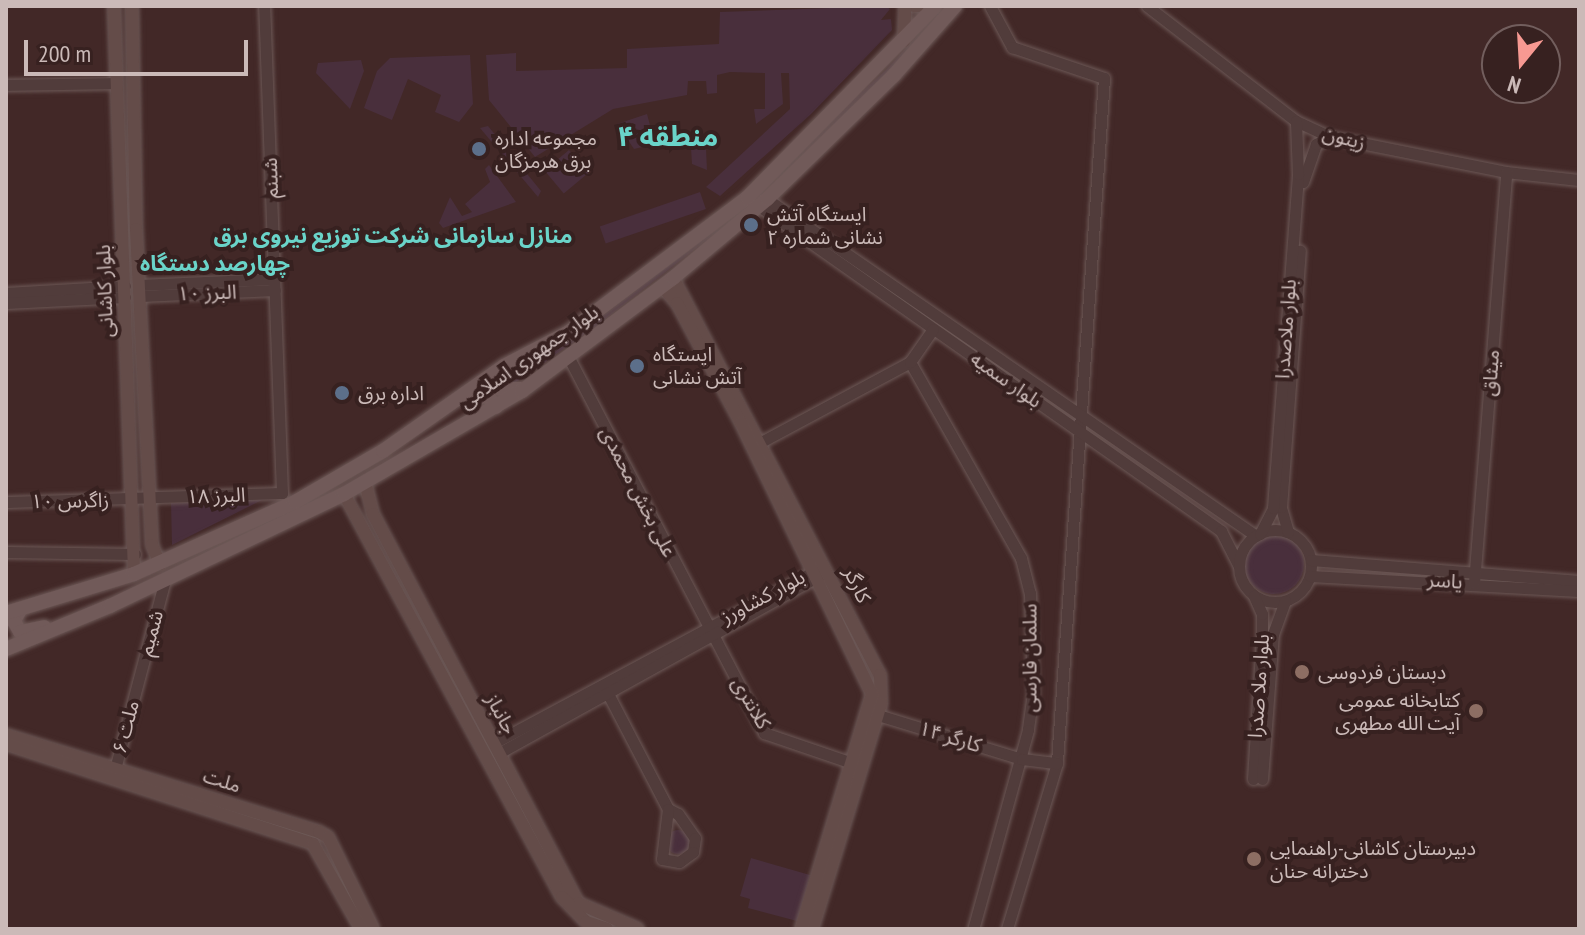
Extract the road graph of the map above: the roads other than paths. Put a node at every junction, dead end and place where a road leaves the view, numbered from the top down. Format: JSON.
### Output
{"nodes":[{"id":1,"x":114,"y":6,"type":"edge"},
{"id":2,"x":264,"y":6,"type":"edge"},
{"id":3,"x":905,"y":6,"type":"edge"},
{"id":4,"x":936,"y":6,"type":"edge"},
{"id":5,"x":955,"y":6,"type":"edge"},
{"id":6,"x":990,"y":6,"type":"edge"},
{"id":7,"x":1147,"y":6,"type":"edge"},
{"id":8,"x":130,"y":7,"type":"edge"},
{"id":9,"x":904,"y":41,"type":"junction"},
{"id":10,"x":116,"y":83,"type":"junction"},
{"id":11,"x":6,"y":85,"type":"edge"},
{"id":12,"x":1296,"y":121,"type":"junction"},
{"id":13,"x":1331,"y":137,"type":"junction"},
{"id":14,"x":1506,"y":172,"type":"junction"},
{"id":15,"x":1301,"y":174,"type":"junction"},
{"id":16,"x":1579,"y":180,"type":"edge"},
{"id":17,"x":769,"y":207,"type":"junction"},
{"id":18,"x":668,"y":282,"type":"junction"},
{"id":19,"x":274,"y":285,"type":"junction"},
{"id":20,"x":139,"y":291,"type":"junction"},
{"id":21,"x":125,"y":292,"type":"junction"},
{"id":22,"x":6,"y":293,"type":"edge"},
{"id":23,"x":71,"y":294,"type":"junction"},
{"id":24,"x":6,"y":303,"type":"edge"},
{"id":25,"x":933,"y":329,"type":"junction"},
{"id":26,"x":569,"y":358,"type":"junction"},
{"id":27,"x":910,"y":362,"type":"junction"},
{"id":28,"x":494,"y":373,"type":"junction"},
{"id":29,"x":528,"y":387,"type":"junction"},
{"id":30,"x":462,"y":396,"type":"junction"},
{"id":31,"x":496,"y":407,"type":"junction"},
{"id":32,"x":745,"y":420,"type":"junction"},
{"id":33,"x":1081,"y":426,"type":"junction"},
{"id":34,"x":761,"y":442,"type":"junction"},
{"id":35,"x":365,"y":482,"type":"junction"},
{"id":36,"x":344,"y":494,"type":"junction"},
{"id":37,"x":150,"y":498,"type":"junction"},
{"id":38,"x":288,"y":498,"type":"junction"},
{"id":39,"x":133,"y":499,"type":"junction"},
{"id":40,"x":6,"y":502,"type":"edge"},
{"id":41,"x":1277,"y":507,"type":"junction"},
{"id":42,"x":1288,"y":532,"type":"junction"},
{"id":43,"x":1258,"y":535,"type":"junction"},
{"id":44,"x":6,"y":552,"type":"edge"},
{"id":45,"x":135,"y":554,"type":"junction"},
{"id":46,"x":157,"y":557,"type":"junction"},
{"id":47,"x":1311,"y":560,"type":"junction"},
{"id":48,"x":1239,"y":566,"type":"junction"},
{"id":49,"x":820,"y":572,"type":"junction"},
{"id":50,"x":134,"y":574,"type":"junction"},
{"id":51,"x":1310,"y":576,"type":"junction"},
{"id":52,"x":1475,"y":578,"type":"junction"},
{"id":53,"x":165,"y":580,"type":"junction"},
{"id":54,"x":1579,"y":581,"type":"edge"},
{"id":55,"x":1579,"y":591,"type":"edge"},
{"id":56,"x":1254,"y":595,"type":"junction"},
{"id":57,"x":1285,"y":601,"type":"junction"},
{"id":58,"x":13,"y":611,"type":"edge"},
{"id":59,"x":97,"y":612,"type":"junction"},
{"id":60,"x":712,"y":631,"type":"junction"},
{"id":61,"x":6,"y":649,"type":"edge"},
{"id":62,"x":137,"y":686,"type":"joint"},
{"id":63,"x":605,"y":689,"type":"junction"},
{"id":64,"x":873,"y":719,"type":"junction"},
{"id":65,"x":6,"y":735,"type":"edge"},
{"id":66,"x":6,"y":744,"type":"edge"},
{"id":67,"x":491,"y":751,"type":"junction"},
{"id":68,"x":1022,"y":759,"type":"junction"},
{"id":69,"x":852,"y":763,"type":"junction"},
{"id":70,"x":1057,"y":763,"type":"junction"},
{"id":71,"x":115,"y":769,"type":"junction"},
{"id":72,"x":668,"y":809,"type":"junction"},
{"id":73,"x":343,"y":881,"type":"junction"},
{"id":74,"x":567,"y":894,"type":"junction"},
{"id":75,"x":361,"y":929,"type":"edge"},
{"id":76,"x":373,"y":929,"type":"edge"},
{"id":77,"x":607,"y":929,"type":"edge"},
{"id":78,"x":638,"y":929,"type":"edge"},
{"id":79,"x":801,"y":929,"type":"edge"},
{"id":80,"x":812,"y":929,"type":"edge"},
{"id":81,"x":973,"y":929,"type":"edge"},
{"id":82,"x":1007,"y":929,"type":"edge"}],
"edges":[{"from":1,"to":10,"type":"main road","name":"بلوار کاشانی"},
{"from":2,"to":19,"type":"street","name":"شبنم"},
{"from":3,"to":9,"type":"main road"},
{"from":4,"to":9,"type":"main road","name":"بلوار جمهوری اسلامی"},
{"from":5,"to":17,"type":"main road","name":"بلوار جمهوری اسلامی"},
{"from":6,"to":33,"type":"street","name":"سلمان فارسی"},
{"from":7,"to":12,"type":"street","name":"زیتون"},
{"from":8,"to":20,"type":"main road","name":"بلوار کاشانی"},
{"from":9,"to":28,"type":"main road","name":"بلوار جمهوری اسلامی"},
{"from":10,"to":11,"type":"street"},
{"from":10,"to":21,"type":"main road","name":"بلوار کاشانی"},
{"from":12,"to":13,"type":"street","name":"زیتون"},
{"from":12,"to":15,"type":"street","name":"بلوار ملاصدرا"},
{"from":13,"to":14,"type":"street","name":"زیتون"},
{"from":13,"to":15,"type":"street","name":"بلوار ملاصدرا"},
{"from":14,"to":16,"type":"street","name":"زیتون"},
{"from":14,"to":52,"type":"street","name":"میثاق"},
{"from":15,"to":41,"type":"street","name":"بلوار ملاصدرا"},
{"from":17,"to":18,"type":"main road","name":"بلوار جمهوری اسلامی"},
{"from":17,"to":25,"type":"street","name":"بلوار سمیه"},
{"from":17,"to":33,"type":"street","name":"بلوار سمیه"},
{"from":18,"to":26,"type":"main road","name":"بلوار جمهوری اسلامی"},
{"from":18,"to":32,"type":"main road","name":"کارگر"},
{"from":19,"to":20,"type":"street","name":"البرز ۱۰"},
{"from":19,"to":38,"type":"street","name":"شبنم"},
{"from":20,"to":21,"type":"main road"},
{"from":20,"to":37,"type":"main road","name":"بلوار کاشانی"},
{"from":21,"to":23,"type":"street"},
{"from":21,"to":39,"type":"main road","name":"بلوار کاشانی"},
{"from":22,"to":23,"type":"street"},
{"from":23,"to":24,"type":"street"},
{"from":25,"to":27,"type":"street"},
{"from":25,"to":33,"type":"street","name":"بلوار سمیه"},
{"from":26,"to":29,"type":"main road","name":"بلوار جمهوری اسلامی"},
{"from":26,"to":60,"type":"street","name":"علی بخش محمدی"},
{"from":27,"to":34,"type":"street"},
{"from":27,"to":68,"type":"street","name":"سلمان فارسی"},
{"from":28,"to":29,"type":"main road"},
{"from":28,"to":30,"type":"main road","name":"بلوار جمهوری اسلامی"},
{"from":29,"to":31,"type":"main road","name":"بلوار جمهوری اسلامی"},
{"from":30,"to":31,"type":"main road"},
{"from":30,"to":38,"type":"main road","name":"بلوار جمهوری اسلامی"},
{"from":31,"to":35,"type":"main road","name":"بلوار جمهوری اسلامی"},
{"from":32,"to":34,"type":"main road","name":"کارگر"},
{"from":32,"to":49,"type":"main road","name":"کارگر"},
{"from":33,"to":43,"type":"street","name":"بلوار سمیه"},
{"from":33,"to":48,"type":"street","name":"بلوار سمیه"},
{"from":33,"to":70,"type":"street","name":"سلمان فارسی"},
{"from":34,"to":49,"type":"main road","name":"کارگر"},
{"from":35,"to":36,"type":"main road","name":"بلوار جمهوری اسلامی"},
{"from":35,"to":67,"type":"main road","name":"جانباز"},
{"from":36,"to":53,"type":"main road","name":"بلوار جمهوری اسلامی"},
{"from":36,"to":67,"type":"main road","name":"جانباز"},
{"from":37,"to":38,"type":"street","name":"البرز ۱۸"},
{"from":37,"to":39,"type":"street","name":"البرز ۱۸"},
{"from":37,"to":46,"type":"main road","name":"بلوار کاشانی"},
{"from":38,"to":46,"type":"main road","name":"بلوار جمهوری اسلامی"},
{"from":39,"to":40,"type":"street","name":"زاگرس ۱۰"},
{"from":39,"to":45,"type":"main road","name":"بلوار کاشانی"},
{"from":41,"to":42,"type":"street","name":"بلوار ملاصدرا"},
{"from":41,"to":43,"type":"street","name":"بلوار ملاصدرا"},
{"from":42,"to":43,"type":"street"},
{"from":42,"to":47,"type":"street"},
{"from":43,"to":48,"type":"street"},
{"from":44,"to":45,"type":"street"},
{"from":45,"to":46,"type":"main road"},
{"from":45,"to":50,"type":"main road","name":"بلوار کاشانی"},
{"from":46,"to":50,"type":"main road","name":"بلوار جمهوری اسلامی"},
{"from":47,"to":51,"type":"street"},
{"from":47,"to":52,"type":"street","name":"یاسر"},
{"from":48,"to":56,"type":"street"},
{"from":49,"to":60,"type":"street","name":"بلوار کشاورز"},
{"from":49,"to":64,"type":"main road","name":"کارگر"},
{"from":50,"to":58,"type":"main road","name":"بلوار جمهوری اسلامی"},
{"from":51,"to":52,"type":"street","name":"یاسر"},
{"from":51,"to":57,"type":"street"},
{"from":52,"to":54,"type":"street","name":"یاسر"},
{"from":52,"to":55,"type":"street","name":"یاسر"},
{"from":53,"to":59,"type":"main road","name":"بلوار جمهوری اسلامی"},
{"from":53,"to":62,"type":"street","name":"شمیم"},
{"from":56,"to":57,"type":"street"},
{"from":56,"to":57,"type":"street","name":"بلوار ملا صدرا"},
{"from":58,"to":59,"type":"main road"},
{"from":59,"to":61,"type":"main road","name":"بلوار جمهوری اسلامی"},
{"from":60,"to":63,"type":"street","name":"بلوار کشاورز"},
{"from":60,"to":69,"type":"street","name":"کلانتری"},
{"from":62,"to":71,"type":"street","name":"ملت ۶"},
{"from":63,"to":67,"type":"street","name":"بلوار کشاورز"},
{"from":63,"to":72,"type":"street"},
{"from":64,"to":68,"type":"street","name":"کارگر ۱۴"},
{"from":64,"to":69,"type":"main road","name":"کارگر"},
{"from":64,"to":80,"type":"main road","name":"کارگر"},
{"from":65,"to":71,"type":"main road","name":"ملت"},
{"from":66,"to":73,"type":"main road","name":"ملت"},
{"from":67,"to":74,"type":"main road","name":"جانباز"},
{"from":68,"to":70,"type":"street","name":"کارگر ۱۴"},
{"from":68,"to":81,"type":"street","name":"سلمان فارسی"},
{"from":69,"to":79,"type":"main road","name":"کارگر"},
{"from":70,"to":82,"type":"street","name":"سلمان فارسی"},
{"from":71,"to":73,"type":"main road","name":"ملت"},
{"from":72,"to":72,"type":"street"},
{"from":73,"to":75,"type":"main road","name":"ملت"},
{"from":73,"to":76,"type":"main road","name":"ملت"},
{"from":74,"to":77,"type":"main road","name":"جانباز"},
{"from":74,"to":78,"type":"main road","name":"جانباز"}]}
